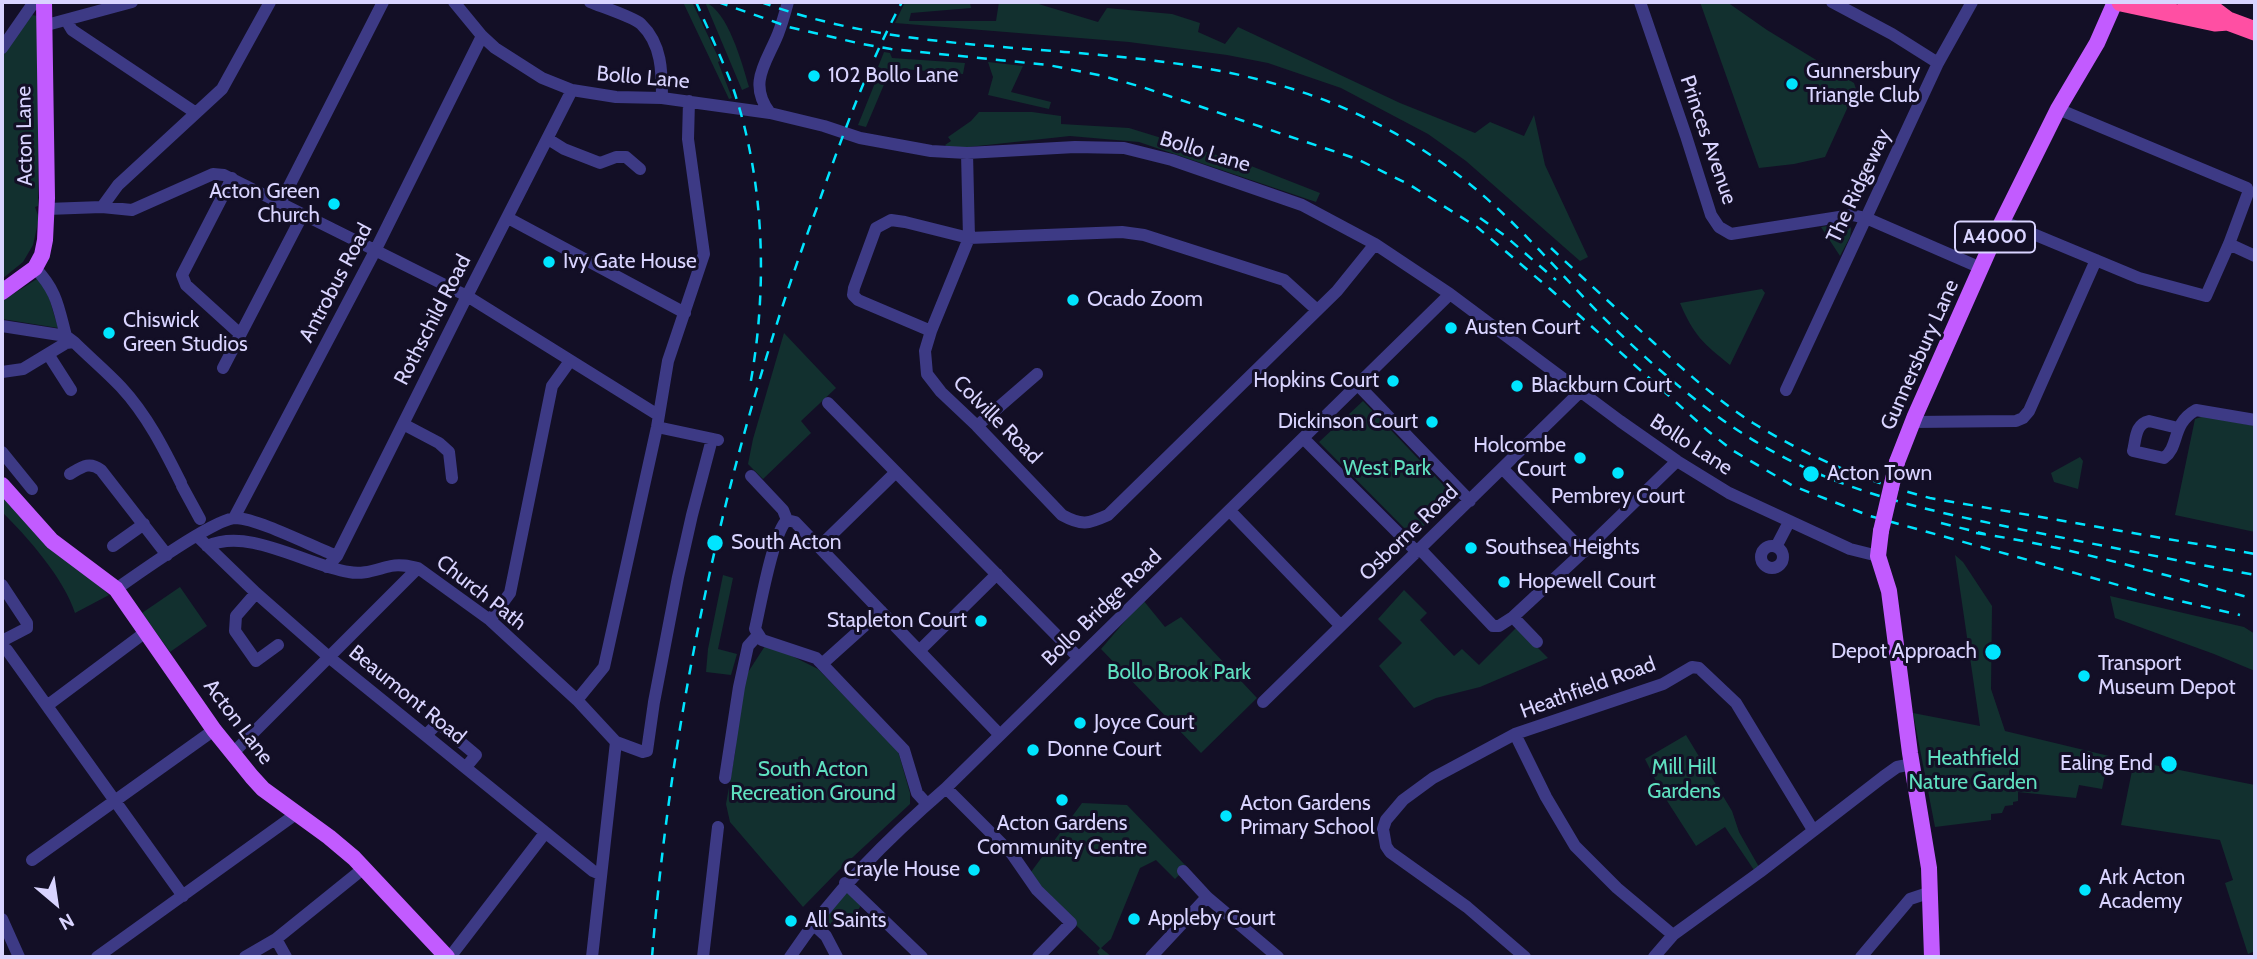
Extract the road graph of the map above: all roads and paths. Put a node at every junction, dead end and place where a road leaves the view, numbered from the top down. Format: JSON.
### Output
{"nodes":[{"id":1,"x":43,"y":2,"type":"edge"},
{"id":2,"x":132,"y":2,"type":"edge"},
{"id":3,"x":270,"y":2,"type":"edge"},
{"id":4,"x":383,"y":2,"type":"edge"},
{"id":5,"x":454,"y":2,"type":"edge"},
{"id":6,"x":590,"y":2,"type":"edge"},
{"id":7,"x":788,"y":2,"type":"edge"},
{"id":8,"x":1640,"y":2,"type":"edge"},
{"id":9,"x":1832,"y":2,"type":"edge"},
{"id":10,"x":1972,"y":2,"type":"edge"},
{"id":11,"x":2124,"y":2,"type":"edge"},
{"id":12,"x":2187,"y":2,"type":"edge"},
{"id":13,"x":66,"y":20,"type":"junction"},
{"id":14,"x":2228,"y":21,"type":"junction"},
{"id":15,"x":43,"y":26,"type":"junction"},
{"id":16,"x":2255,"y":31,"type":"edge"},
{"id":17,"x":482,"y":36,"type":"junction"},
{"id":18,"x":2,"y":48,"type":"edge"},
{"id":19,"x":1938,"y":62,"type":"junction"},
{"id":20,"x":572,"y":90,"type":"junction"},
{"id":21,"x":662,"y":98,"type":"junction"},
{"id":22,"x":689,"y":101,"type":"junction"},
{"id":23,"x":2058,"y":109,"type":"junction"},
{"id":24,"x":196,"y":113,"type":"junction"},
{"id":25,"x":770,"y":113,"type":"junction"},
{"id":26,"x":548,"y":139,"type":"junction"},
{"id":27,"x":967,"y":153,"type":"junction"},
{"id":28,"x":640,"y":169,"type":"dead end"},
{"id":29,"x":232,"y":178,"type":"junction"},
{"id":30,"x":281,"y":202,"type":"junction"},
{"id":31,"x":102,"y":206,"type":"junction"},
{"id":32,"x":47,"y":209,"type":"junction"},
{"id":33,"x":303,"y":214,"type":"junction"},
{"id":34,"x":508,"y":218,"type":"junction"},
{"id":35,"x":1866,"y":218,"type":"junction"},
{"id":36,"x":2002,"y":221,"type":"junction"},
{"id":37,"x":969,"y":238,"type":"junction"},
{"id":38,"x":1375,"y":244,"type":"junction"},
{"id":39,"x":2229,"y":244,"type":"junction"},
{"id":40,"x":376,"y":251,"type":"junction"},
{"id":41,"x":2255,"y":256,"type":"edge"},
{"id":42,"x":2096,"y":260,"type":"junction"},
{"id":43,"x":1981,"y":268,"type":"junction"},
{"id":44,"x":31,"y":272,"type":"junction"},
{"id":45,"x":2,"y":292,"type":"edge"},
{"id":46,"x":1450,"y":294,"type":"junction"},
{"id":47,"x":467,"y":296,"type":"junction"},
{"id":48,"x":1317,"y":310,"type":"junction"},
{"id":49,"x":685,"y":313,"type":"junction"},
{"id":50,"x":2,"y":326,"type":"edge"},
{"id":51,"x":931,"y":331,"type":"junction"},
{"id":52,"x":240,"y":334,"type":"junction"},
{"id":53,"x":70,"y":339,"type":"junction"},
{"id":54,"x":48,"y":354,"type":"junction"},
{"id":55,"x":570,"y":361,"type":"junction"},
{"id":56,"x":223,"y":369,"type":"dead end"},
{"id":57,"x":2,"y":372,"type":"edge"},
{"id":58,"x":1037,"y":374,"type":"dead end"},
{"id":59,"x":1358,"y":385,"type":"junction"},
{"id":60,"x":71,"y":390,"type":"dead end"},
{"id":61,"x":1786,"y":390,"type":"dead end"},
{"id":62,"x":1581,"y":391,"type":"junction"},
{"id":63,"x":828,"y":403,"type":"dead end"},
{"id":64,"x":2255,"y":420,"type":"edge"},
{"id":65,"x":658,"y":421,"type":"junction"},
{"id":66,"x":1913,"y":422,"type":"junction"},
{"id":67,"x":403,"y":424,"type":"junction"},
{"id":68,"x":978,"y":426,"type":"junction"},
{"id":69,"x":2178,"y":428,"type":"dead end"},
{"id":70,"x":1303,"y":438,"type":"junction"},
{"id":71,"x":2,"y":452,"type":"edge"},
{"id":72,"x":1677,"y":461,"type":"junction"},
{"id":73,"x":1503,"y":469,"type":"junction"},
{"id":74,"x":896,"y":472,"type":"junction"},
{"id":75,"x":70,"y":474,"type":"dead end"},
{"id":76,"x":751,"y":476,"type":"dead end"},
{"id":77,"x":452,"y":478,"type":"dead end"},
{"id":78,"x":2,"y":485,"type":"edge"},
{"id":79,"x":33,"y":489,"type":"dead end"},
{"id":80,"x":1470,"y":501,"type":"junction"},
{"id":81,"x":1230,"y":511,"type":"junction"},
{"id":82,"x":234,"y":518,"type":"junction"},
{"id":83,"x":787,"y":520,"type":"junction"},
{"id":84,"x":1789,"y":522,"type":"junction"},
{"id":85,"x":144,"y":524,"type":"junction"},
{"id":86,"x":265,"y":526,"type":"junction"},
{"id":87,"x":201,"y":528,"type":"junction"},
{"id":88,"x":260,"y":545,"type":"junction"},
{"id":89,"x":113,"y":546,"type":"dead end"},
{"id":90,"x":207,"y":547,"type":"junction"},
{"id":91,"x":819,"y":547,"type":"junction"},
{"id":92,"x":1776,"y":547,"type":"dead end"},
{"id":93,"x":1419,"y":551,"type":"junction"},
{"id":94,"x":1584,"y":552,"type":"junction"},
{"id":95,"x":167,"y":555,"type":"junction"},
{"id":96,"x":337,"y":556,"type":"junction"},
{"id":97,"x":1878,"y":556,"type":"junction"},
{"id":98,"x":327,"y":567,"type":"junction"},
{"id":99,"x":418,"y":568,"type":"junction"},
{"id":100,"x":997,"y":574,"type":"junction"},
{"id":101,"x":2,"y":584,"type":"edge"},
{"id":102,"x":116,"y":589,"type":"junction"},
{"id":103,"x":256,"y":593,"type":"junction"},
{"id":104,"x":881,"y":611,"type":"junction"},
{"id":105,"x":1513,"y":617,"type":"junction"},
{"id":106,"x":489,"y":620,"type":"junction"},
{"id":107,"x":1340,"y":625,"type":"junction"},
{"id":108,"x":146,"y":631,"type":"junction"},
{"id":109,"x":758,"y":635,"type":"junction"},
{"id":110,"x":1537,"y":642,"type":"dead end"},
{"id":111,"x":4,"y":645,"type":"edge"},
{"id":112,"x":278,"y":645,"type":"dead end"},
{"id":113,"x":919,"y":650,"type":"junction"},
{"id":114,"x":1078,"y":657,"type":"junction"},
{"id":115,"x":330,"y":658,"type":"junction"},
{"id":116,"x":822,"y":664,"type":"junction"},
{"id":117,"x":577,"y":700,"type":"junction"},
{"id":118,"x":1263,"y":702,"type":"dead end"},
{"id":119,"x":48,"y":705,"type":"junction"},
{"id":120,"x":214,"y":730,"type":"junction"},
{"id":121,"x":1515,"y":734,"type":"junction"},
{"id":122,"x":1000,"y":735,"type":"junction"},
{"id":123,"x":615,"y":742,"type":"junction"},
{"id":124,"x":233,"y":753,"type":"junction"},
{"id":125,"x":1912,"y":764,"type":"junction"},
{"id":126,"x":725,"y":778,"type":"dead end"},
{"id":127,"x":946,"y":788,"type":"junction"},
{"id":128,"x":114,"y":800,"type":"junction"},
{"id":129,"x":927,"y":804,"type":"junction"},
{"id":130,"x":296,"y":814,"type":"junction"},
{"id":131,"x":719,"y":827,"type":"dead end"},
{"id":132,"x":1813,"y":830,"type":"junction"},
{"id":133,"x":545,"y":832,"type":"junction"},
{"id":134,"x":32,"y":859,"type":"dead end"},
{"id":135,"x":364,"y":868,"type":"junction"},
{"id":136,"x":1183,"y":872,"type":"dead end"},
{"id":137,"x":600,"y":874,"type":"junction"},
{"id":138,"x":845,"y":883,"type":"junction"},
{"id":139,"x":1931,"y":892,"type":"junction"},
{"id":140,"x":183,"y":896,"type":"junction"},
{"id":141,"x":1207,"y":897,"type":"junction"},
{"id":142,"x":2,"y":919,"type":"edge"},
{"id":143,"x":813,"y":923,"type":"junction"},
{"id":144,"x":1673,"y":934,"type":"junction"},
{"id":145,"x":276,"y":939,"type":"junction"},
{"id":146,"x":19,"y":957,"type":"edge"},
{"id":147,"x":97,"y":957,"type":"edge"},
{"id":148,"x":246,"y":957,"type":"edge"},
{"id":149,"x":286,"y":957,"type":"edge"},
{"id":150,"x":449,"y":957,"type":"edge"},
{"id":151,"x":592,"y":957,"type":"edge"},
{"id":152,"x":703,"y":957,"type":"edge"},
{"id":153,"x":790,"y":957,"type":"edge"},
{"id":154,"x":837,"y":957,"type":"edge"},
{"id":155,"x":922,"y":957,"type":"edge"},
{"id":156,"x":1038,"y":957,"type":"edge"},
{"id":157,"x":1151,"y":957,"type":"edge"},
{"id":158,"x":1278,"y":957,"type":"edge"},
{"id":159,"x":1525,"y":957,"type":"edge"},
{"id":160,"x":1654,"y":957,"type":"edge"},
{"id":161,"x":1861,"y":957,"type":"edge"},
{"id":162,"x":1932,"y":957,"type":"edge"}],
"edges":[{"from":1,"to":15,"type":"main road","name":"Acton Lane"},
{"from":1,"to":18,"type":"street"},
{"from":2,"to":13,"type":"street"},
{"from":3,"to":24,"type":"street"},
{"from":4,"to":30,"type":"street"},
{"from":5,"to":17,"type":"street","name":"Bollo Lane"},
{"from":6,"to":21,"type":"street"},
{"from":7,"to":25,"type":"street"},
{"from":8,"to":35,"type":"street","name":"Princes Avenue"},
{"from":9,"to":19,"type":"street"},
{"from":10,"to":19,"type":"street","name":"The Ridgeway"},
{"from":11,"to":14,"type":"highway"},
{"from":11,"to":23,"type":"main road","name":"Gunnersbury Lane","number":"A4000"},
{"from":12,"to":14,"type":"highway"},
{"from":13,"to":15,"type":"street"},
{"from":13,"to":24,"type":"street"},
{"from":14,"to":16,"type":"highway"},
{"from":15,"to":32,"type":"main road","name":"Acton Lane"},
{"from":17,"to":20,"type":"street","name":"Bollo Lane"},
{"from":17,"to":40,"type":"street","name":"Antrobus Road"},
{"from":19,"to":35,"type":"street","name":"The Ridgeway"},
{"from":20,"to":21,"type":"street","name":"Bollo Lane"},
{"from":20,"to":26,"type":"street","name":"Rothschild Road"},
{"from":21,"to":22,"type":"street","name":"Bollo Lane"},
{"from":22,"to":25,"type":"street","name":"Bollo Lane"},
{"from":22,"to":49,"type":"street"},
{"from":23,"to":36,"type":"main road","name":"Gunnersbury Lane","number":"A4000"},
{"from":23,"to":39,"type":"street"},
{"from":24,"to":31,"type":"street"},
{"from":25,"to":27,"type":"street","name":"Bollo Lane"},
{"from":26,"to":28,"type":"street"},
{"from":26,"to":34,"type":"street","name":"Rothschild Road"},
{"from":27,"to":37,"type":"street","name":"Colville Road"},
{"from":27,"to":38,"type":"street","name":"Bollo Lane"},
{"from":29,"to":30,"type":"street"},
{"from":29,"to":31,"type":"street"},
{"from":29,"to":52,"type":"street"},
{"from":30,"to":33,"type":"street"},
{"from":31,"to":32,"type":"street"},
{"from":32,"to":44,"type":"main road","name":"Acton Lane"},
{"from":33,"to":40,"type":"street"},
{"from":33,"to":52,"type":"street"},
{"from":34,"to":47,"type":"street","name":"Rothschild Road"},
{"from":34,"to":49,"type":"street"},
{"from":35,"to":43,"type":"street","name":"Princes Avenue"},
{"from":35,"to":61,"type":"street","name":"The Ridgeway"},
{"from":36,"to":42,"type":"street"},
{"from":36,"to":43,"type":"main road","name":"Gunnersbury Lane","number":"A4000"},
{"from":37,"to":48,"type":"street"},
{"from":37,"to":51,"type":"street","name":"Colville Road"},
{"from":37,"to":51,"type":"street"},
{"from":38,"to":46,"type":"street","name":"Bollo Lane"},
{"from":38,"to":48,"type":"street"},
{"from":39,"to":41,"type":"street"},
{"from":39,"to":42,"type":"street"},
{"from":40,"to":47,"type":"street"},
{"from":40,"to":82,"type":"street","name":"Antrobus Road"},
{"from":42,"to":66,"type":"street"},
{"from":43,"to":66,"type":"main road","name":"Gunnersbury Lane","number":"A4000"},
{"from":44,"to":45,"type":"main road"},
{"from":44,"to":53,"type":"street"},
{"from":46,"to":59,"type":"street","name":"Bollo Bridge Road"},
{"from":46,"to":62,"type":"street","name":"Bollo Lane"},
{"from":47,"to":55,"type":"street"},
{"from":47,"to":67,"type":"street","name":"Rothschild Road"},
{"from":48,"to":68,"type":"street","name":"Colville Road"},
{"from":49,"to":65,"type":"street"},
{"from":50,"to":53,"type":"street"},
{"from":51,"to":68,"type":"street","name":"Colville Road"},
{"from":52,"to":56,"type":"street"},
{"from":53,"to":54,"type":"street"},
{"from":53,"to":87,"type":"street"},
{"from":54,"to":57,"type":"street"},
{"from":54,"to":60,"type":"street"},
{"from":55,"to":65,"type":"street"},
{"from":55,"to":106,"type":"street"},
{"from":58,"to":68,"type":"street"},
{"from":59,"to":70,"type":"street","name":"Bollo Bridge Road"},
{"from":59,"to":80,"type":"street"},
{"from":62,"to":72,"type":"street","name":"Bollo Lane"},
{"from":62,"to":73,"type":"street","name":"Osborne Road"},
{"from":63,"to":74,"type":"street"},
{"from":64,"to":69,"type":"street"},
{"from":65,"to":117,"type":"street"},
{"from":65,"to":123,"type":"street"},
{"from":66,"to":97,"type":"main road","name":"Gunnersbury Lane","number":"A4000","bridge":true},
{"from":67,"to":77,"type":"street"},
{"from":67,"to":96,"type":"street","name":"Rothschild Road"},
{"from":70,"to":81,"type":"street","name":"Bollo Bridge Road"},
{"from":70,"to":93,"type":"street"},
{"from":71,"to":79,"type":"street"},
{"from":72,"to":84,"type":"street","name":"Bollo Lane"},
{"from":72,"to":94,"type":"street"},
{"from":73,"to":80,"type":"street","name":"Osborne Road"},
{"from":73,"to":94,"type":"street"},
{"from":74,"to":91,"type":"street"},
{"from":74,"to":100,"type":"street"},
{"from":75,"to":85,"type":"street"},
{"from":76,"to":83,"type":"street"},
{"from":78,"to":102,"type":"main road","name":"Acton Lane"},
{"from":80,"to":93,"type":"street","name":"Osborne Road"},
{"from":81,"to":107,"type":"street"},
{"from":81,"to":114,"type":"street","name":"Bollo Bridge Road"},
{"from":82,"to":86,"type":"street"},
{"from":82,"to":87,"type":"street"},
{"from":83,"to":91,"type":"street"},
{"from":83,"to":109,"type":"street"},
{"from":84,"to":92,"type":"street"},
{"from":84,"to":97,"type":"street","name":"Bollo Lane"},
{"from":85,"to":89,"type":"street"},
{"from":85,"to":95,"type":"street"},
{"from":86,"to":88,"type":"street"},
{"from":86,"to":96,"type":"street"},
{"from":87,"to":90,"type":"street","name":"Beaumont Road"},
{"from":87,"to":95,"type":"street"},
{"from":88,"to":90,"type":"street","name":"Church Path"},
{"from":88,"to":98,"type":"street","name":"Church Path"},
{"from":90,"to":103,"type":"street","name":"Beaumont Road"},
{"from":91,"to":104,"type":"street"},
{"from":93,"to":105,"type":"street"},
{"from":93,"to":107,"type":"street","name":"Osborne Road"},
{"from":94,"to":105,"type":"street"},
{"from":95,"to":102,"type":"street"},
{"from":96,"to":98,"type":"street","name":"Rothschild Road"},
{"from":97,"to":125,"type":"main road","name":"Gunnersbury Lane","number":"A4000"},
{"from":98,"to":99,"type":"street","name":"Church Path"},
{"from":99,"to":106,"type":"street","name":"Church Path"},
{"from":99,"to":115,"type":"street"},
{"from":100,"to":113,"type":"street"},
{"from":100,"to":114,"type":"street"},
{"from":101,"to":111,"type":"street"},
{"from":102,"to":108,"type":"main road","name":"Acton Lane"},
{"from":103,"to":112,"type":"street"},
{"from":103,"to":115,"type":"street","name":"Beaumont Road"},
{"from":104,"to":113,"type":"street"},
{"from":104,"to":116,"type":"street"},
{"from":105,"to":110,"type":"street"},
{"from":106,"to":117,"type":"street","name":"Church Path"},
{"from":107,"to":118,"type":"street","name":"Osborne Road"},
{"from":108,"to":119,"type":"street"},
{"from":108,"to":120,"type":"main road","name":"Acton Lane"},
{"from":109,"to":116,"type":"street"},
{"from":109,"to":126,"type":"street"},
{"from":111,"to":119,"type":"street"},
{"from":113,"to":122,"type":"street"},
{"from":114,"to":122,"type":"street","name":"Bollo Bridge Road"},
{"from":115,"to":124,"type":"street"},
{"from":115,"to":133,"type":"street","name":"Beaumont Road"},
{"from":116,"to":129,"type":"street"},
{"from":117,"to":123,"type":"street","name":"Church Path"},
{"from":119,"to":128,"type":"street"},
{"from":120,"to":124,"type":"main road","name":"Acton Lane"},
{"from":120,"to":128,"type":"street"},
{"from":121,"to":132,"type":"street","name":"Heathfield Road"},
{"from":121,"to":144,"type":"street"},
{"from":121,"to":159,"type":"street","name":"Heathfield Road"},
{"from":122,"to":127,"type":"street","name":"Bollo Bridge Road"},
{"from":123,"to":137,"type":"street"},
{"from":124,"to":130,"type":"main road","name":"Acton Lane"},
{"from":125,"to":132,"type":"street"},
{"from":125,"to":139,"type":"main road","name":"Gunnersbury Lane","number":"A4000"},
{"from":127,"to":129,"type":"street","name":"Bollo Bridge Road"},
{"from":127,"to":156,"type":"street"},
{"from":128,"to":134,"type":"street"},
{"from":128,"to":140,"type":"street"},
{"from":129,"to":138,"type":"street","name":"Bollo Bridge Road"},
{"from":130,"to":135,"type":"main road","name":"Acton Lane"},
{"from":130,"to":140,"type":"street"},
{"from":131,"to":152,"type":"street"},
{"from":132,"to":144,"type":"street"},
{"from":133,"to":137,"type":"street","name":"Beaumont Road"},
{"from":133,"to":150,"type":"street"},
{"from":135,"to":145,"type":"street"},
{"from":135,"to":150,"type":"main road","name":"Acton Lane"},
{"from":136,"to":141,"type":"street"},
{"from":137,"to":151,"type":"street"},
{"from":138,"to":143,"type":"street","name":"Bollo Bridge Road"},
{"from":138,"to":155,"type":"street"},
{"from":139,"to":161,"type":"street"},
{"from":139,"to":162,"type":"main road","name":"Gunnersbury Lane","number":"A4000"},
{"from":140,"to":147,"type":"street"},
{"from":141,"to":157,"type":"street"},
{"from":141,"to":158,"type":"street"},
{"from":142,"to":146,"type":"street"},
{"from":143,"to":153,"type":"street","name":"Bollo Bridge Road"},
{"from":143,"to":154,"type":"street"},
{"from":144,"to":160,"type":"street"},
{"from":145,"to":148,"type":"street"},
{"from":145,"to":149,"type":"street"}]}
